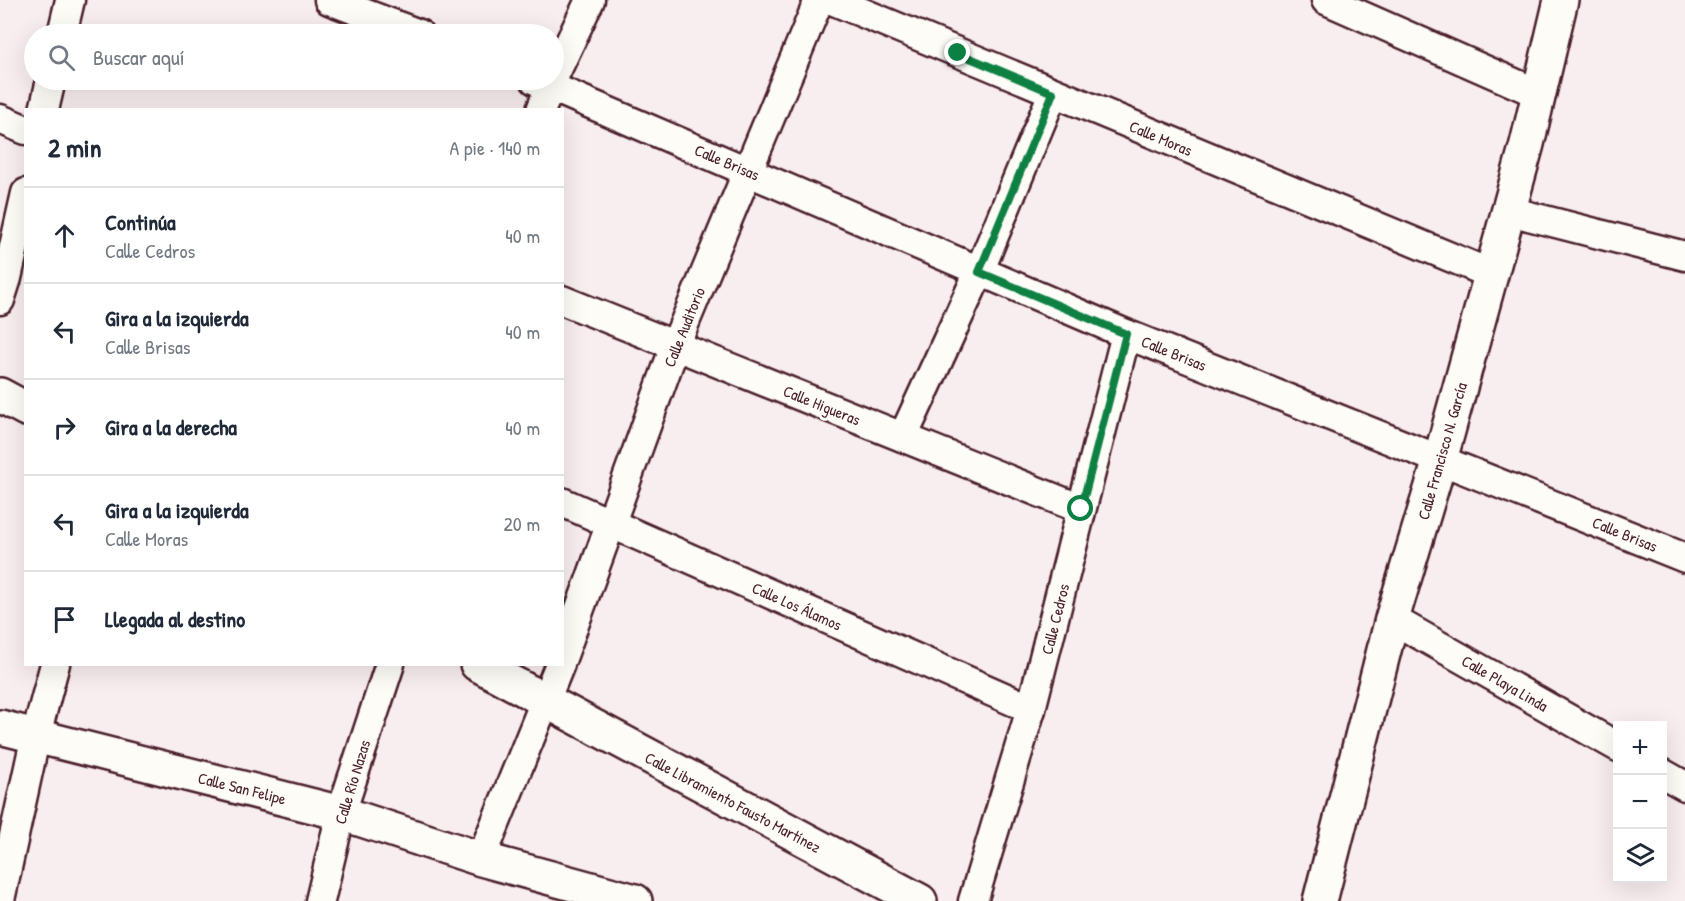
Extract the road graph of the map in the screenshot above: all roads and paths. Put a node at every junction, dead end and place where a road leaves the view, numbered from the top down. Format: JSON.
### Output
{"nodes":[{"id":1,"x":70,"y":0,"type":"edge"},
{"id":2,"x":329,"y":0,"type":"edge"},
{"id":3,"x":590,"y":0,"type":"edge"},
{"id":4,"x":819,"y":0,"type":"edge"},
{"id":5,"x":831,"y":0,"type":"edge"},
{"id":6,"x":1326,"y":0,"type":"edge"},
{"id":7,"x":1561,"y":0,"type":"edge"},
{"id":8,"x":64,"y":24,"type":"edge"},
{"id":9,"x":393,"y":24,"type":"edge"},
{"id":10,"x":564,"y":51,"type":"edge"},
{"id":11,"x":556,"y":90,"type":"edge"},
{"id":12,"x":1053,"y":93,"type":"junction"},
{"id":13,"x":1537,"y":93,"type":"junction"},
{"id":14,"x":0,"y":119,"type":"edge"},
{"id":15,"x":24,"y":129,"type":"edge"},
{"id":16,"x":750,"y":171,"type":"junction"},
{"id":17,"x":24,"y":206,"type":"edge"},
{"id":18,"x":1509,"y":211,"type":"junction"},
{"id":19,"x":1685,"y":256,"type":"edge"},
{"id":20,"x":979,"y":272,"type":"junction"},
{"id":21,"x":1491,"y":274,"type":"junction"},
{"id":22,"x":11,"y":287,"type":"edge"},
{"id":23,"x":564,"y":301,"type":"edge"},
{"id":24,"x":1126,"y":334,"type":"junction"},
{"id":25,"x":675,"y":346,"type":"junction"},
{"id":26,"x":0,"y":395,"type":"edge"},
{"id":27,"x":24,"y":408,"type":"edge"},
{"id":28,"x":903,"y":437,"type":"junction"},
{"id":29,"x":1440,"y":460,"type":"junction"},
{"id":30,"x":564,"y":503,"type":"edge"},
{"id":31,"x":1081,"y":509,"type":"junction"},
{"id":32,"x":612,"y":525,"type":"junction"},
{"id":33,"x":1685,"y":558,"type":"edge"},
{"id":34,"x":1392,"y":618,"type":"junction"},
{"id":35,"x":564,"y":653,"type":"edge"},
{"id":36,"x":54,"y":666,"type":"edge"},
{"id":37,"x":389,"y":666,"type":"edge"},
{"id":38,"x":481,"y":666,"type":"edge"},
{"id":39,"x":559,"y":666,"type":"edge"},
{"id":40,"x":546,"y":701,"type":"junction"},
{"id":41,"x":1031,"y":709,"type":"junction"},
{"id":42,"x":0,"y":727,"type":"edge"},
{"id":43,"x":36,"y":735,"type":"junction"},
{"id":44,"x":1613,"y":745,"type":"edge"},
{"id":45,"x":1666,"y":775,"type":"edge"},
{"id":46,"x":1685,"y":786,"type":"edge"},
{"id":47,"x":341,"y":813,"type":"junction"},
{"id":48,"x":838,"y":858,"type":"junction"},
{"id":49,"x":481,"y":859,"type":"junction"},
{"id":50,"x":0,"y":900,"type":"edge"},
{"id":51,"x":320,"y":901,"type":"edge"},
{"id":52,"x":635,"y":901,"type":"edge"},
{"id":53,"x":866,"y":901,"type":"edge"},
{"id":54,"x":920,"y":901,"type":"edge"},
{"id":55,"x":973,"y":901,"type":"edge"},
{"id":56,"x":1320,"y":901,"type":"edge"}],
"edges":[{"from":1,"to":8,"type":"street"},
{"from":2,"to":9,"type":"street"},
{"from":3,"to":10,"type":"street"},
{"from":4,"to":16,"type":"street","name":"Calle Auditorio"},
{"from":5,"to":12,"type":"street","name":"Calle Moras"},
{"from":6,"to":13,"type":"street"},
{"from":7,"to":13,"type":"main road","name":"Calle Francisco N. García"},
{"from":11,"to":16,"type":"street","name":"Calle Brisas"},
{"from":12,"to":20,"type":"street"},
{"from":12,"to":21,"type":"street","name":"Calle Moras"},
{"from":13,"to":18,"type":"main road","name":"Calle Francisco N. García"},
{"from":14,"to":15,"type":"street"},
{"from":16,"to":20,"type":"street","name":"Calle Brisas"},
{"from":16,"to":25,"type":"street","name":"Calle Auditorio"},
{"from":17,"to":22,"type":"street"},
{"from":18,"to":19,"type":"street"},
{"from":18,"to":21,"type":"main road","name":"Calle Francisco N. García"},
{"from":20,"to":24,"type":"street","name":"Calle Brisas"},
{"from":20,"to":28,"type":"street"},
{"from":21,"to":29,"type":"main road","name":"Calle Francisco N. García"},
{"from":23,"to":25,"type":"street","name":"Calle Higueras"},
{"from":24,"to":29,"type":"street","name":"Calle Brisas"},
{"from":24,"to":31,"type":"street","name":"Calle Cedros"},
{"from":25,"to":28,"type":"street","name":"Calle Higueras"},
{"from":25,"to":32,"type":"street","name":"Calle Auditorio"},
{"from":26,"to":27,"type":"main road"},
{"from":28,"to":31,"type":"street","name":"Calle Higueras"},
{"from":29,"to":33,"type":"street","name":"Calle Brisas"},
{"from":29,"to":34,"type":"main road","name":"Calle Francisco N. García"},
{"from":30,"to":32,"type":"street","name":"Calle Los Álamos"},
{"from":31,"to":41,"type":"street","name":"Calle Cedros"},
{"from":32,"to":35,"type":"street","name":"Calle Auditorio"},
{"from":32,"to":41,"type":"street","name":"Calle Los Álamos"},
{"from":34,"to":44,"type":"street","name":"Calle Playa Linda"},
{"from":34,"to":56,"type":"main road","name":"Calle Francisco N. García"},
{"from":36,"to":43,"type":"street"},
{"from":37,"to":47,"type":"street","name":"Calle Río Nazas"},
{"from":38,"to":40,"type":"main road","name":"Calle Libramiento Fausto Martínez"},
{"from":39,"to":40,"type":"street"},
{"from":40,"to":48,"type":"main road","name":"Calle Libramiento Fausto Martínez"},
{"from":40,"to":49,"type":"street"},
{"from":41,"to":55,"type":"street","name":"Calle Cedros"},
{"from":42,"to":43,"type":"main road","name":"Calle San Felipe"},
{"from":43,"to":47,"type":"main road","name":"Calle San Felipe"},
{"from":43,"to":50,"type":"street"},
{"from":45,"to":46,"type":"street"},
{"from":47,"to":49,"type":"main road","name":"Calle San Felipe"},
{"from":47,"to":51,"type":"street","name":"Calle Río Nazas"},
{"from":48,"to":53,"type":"main road"},
{"from":48,"to":54,"type":"main road","name":"Calle Libramiento Fausto Martínez"},
{"from":49,"to":52,"type":"main road"}]}
